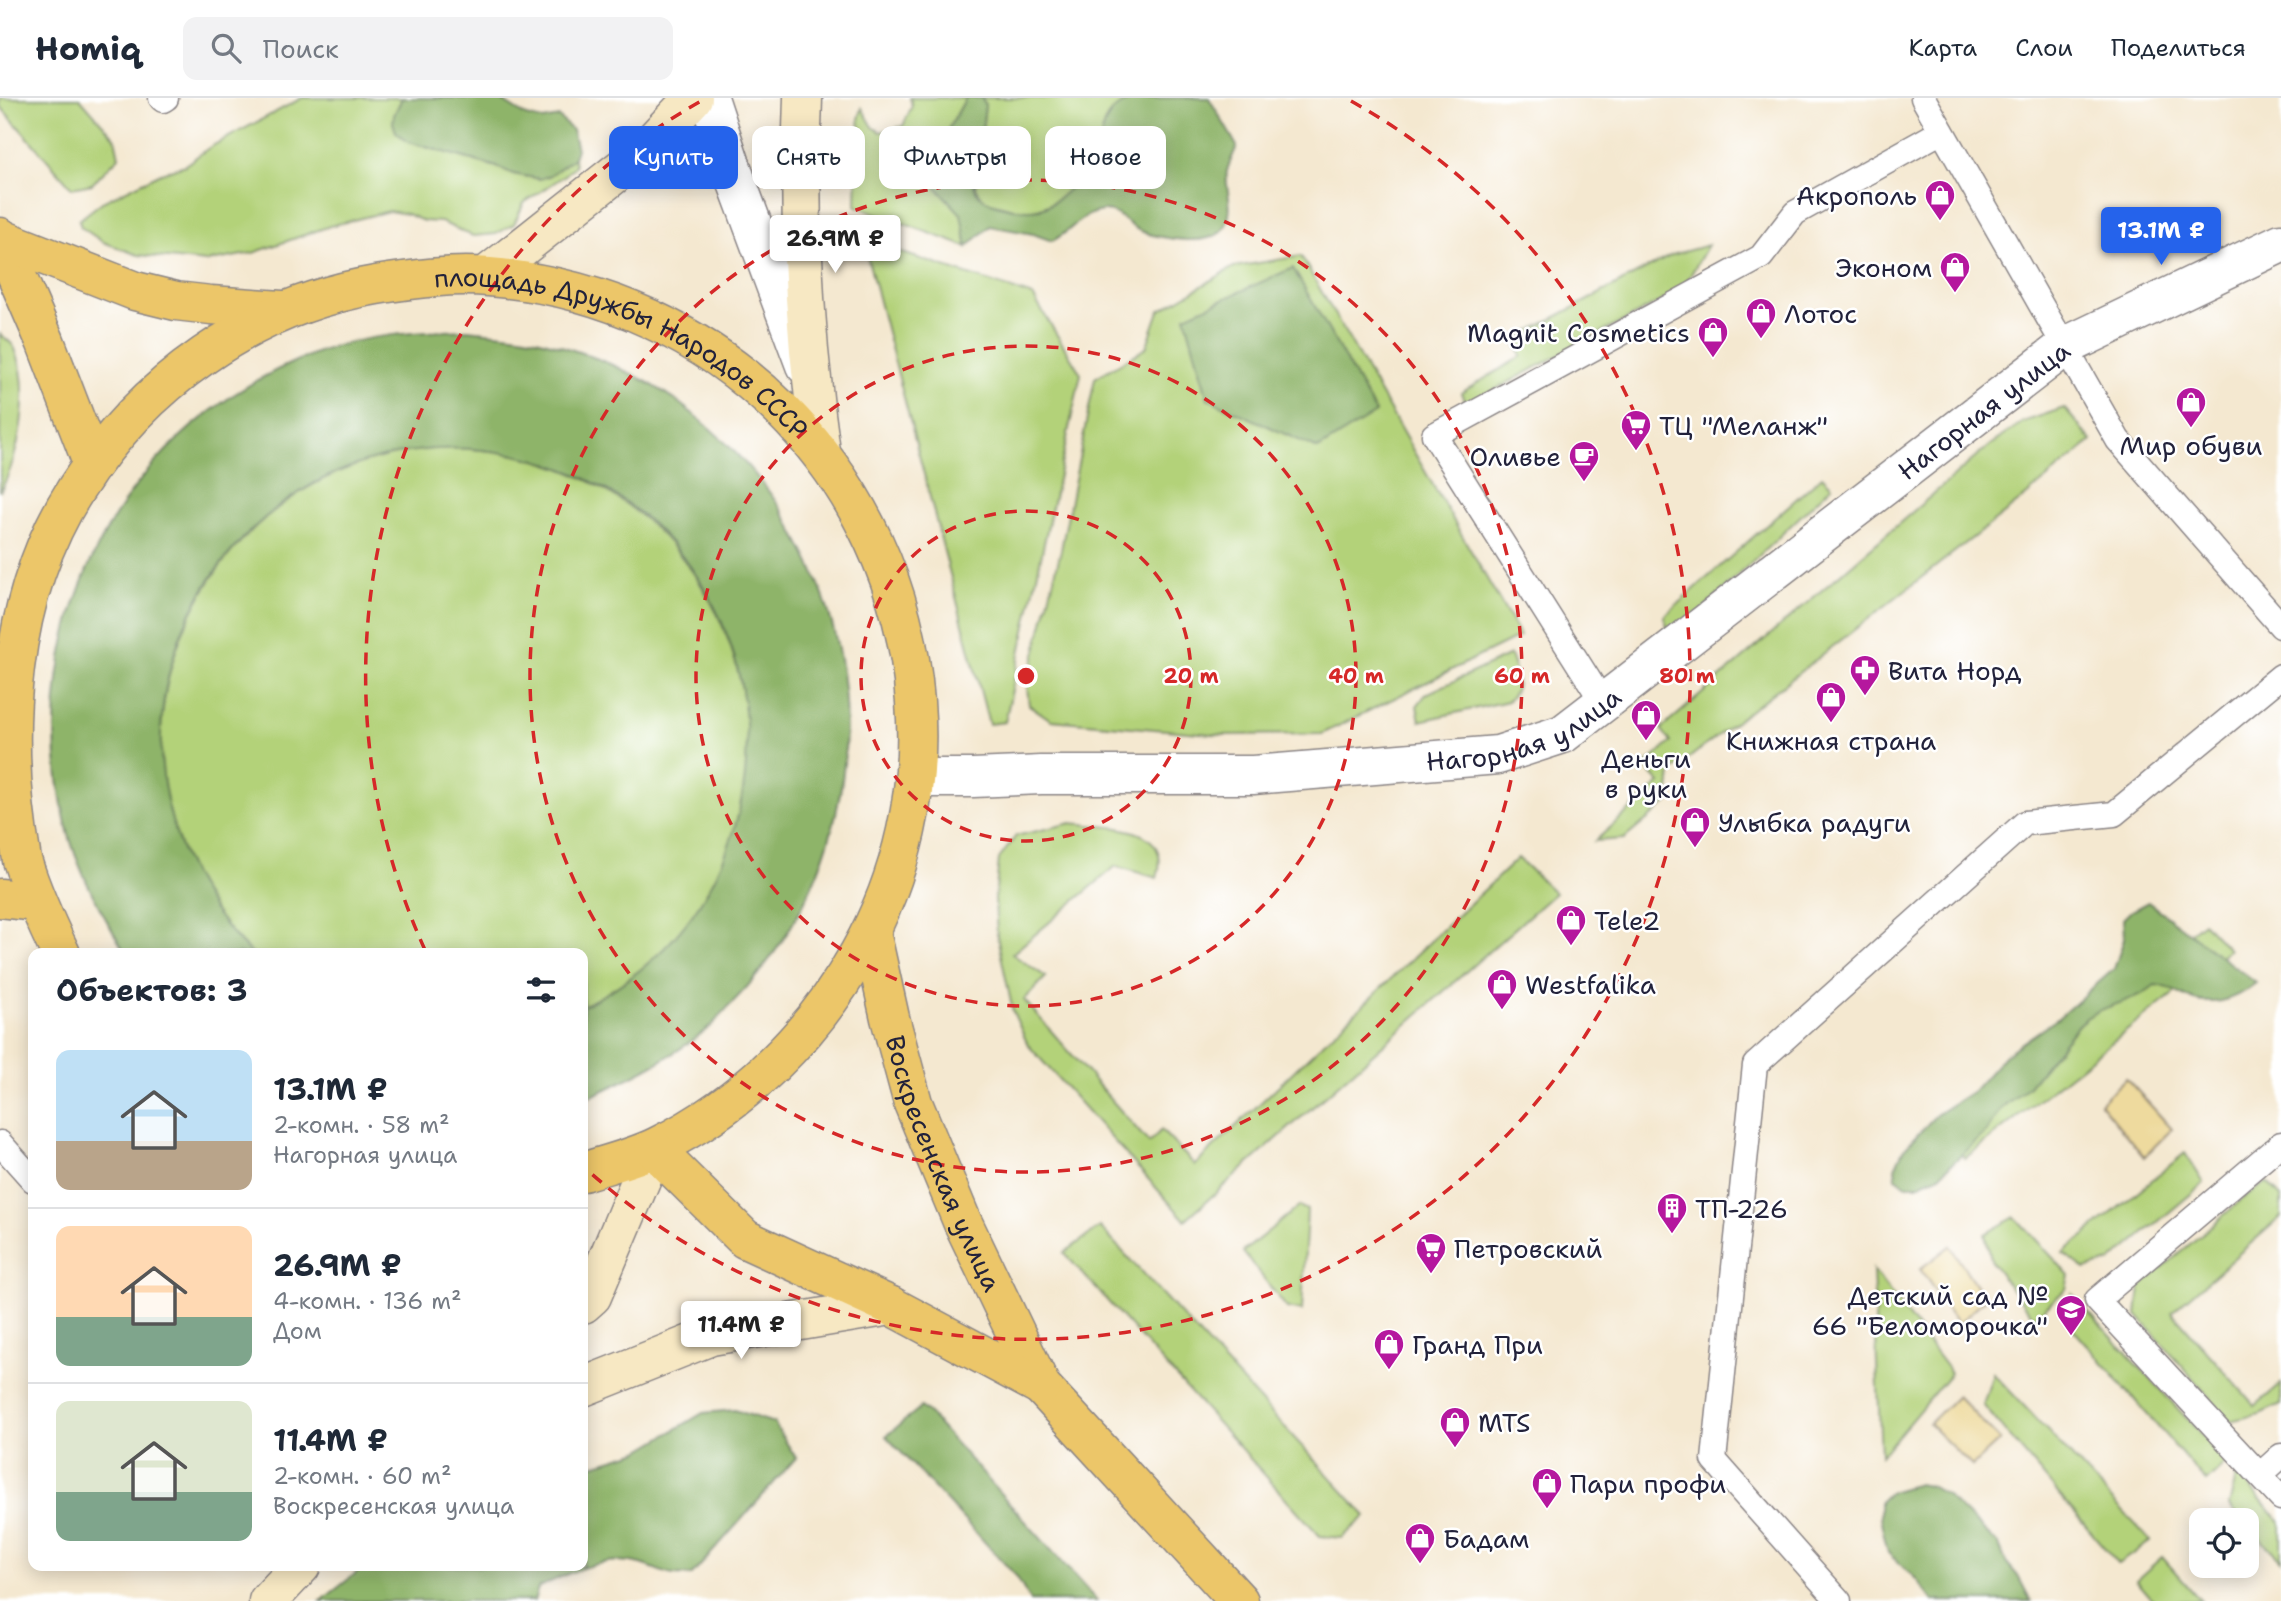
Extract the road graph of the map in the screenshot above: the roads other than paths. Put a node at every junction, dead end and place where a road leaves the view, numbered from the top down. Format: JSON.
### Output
{"nodes":[{"id":1,"x":693,"y":98,"type":"edge"},
{"id":2,"x":709,"y":98,"type":"edge"},
{"id":3,"x":803,"y":98,"type":"edge"},
{"id":4,"x":1923,"y":98,"type":"edge"},
{"id":5,"x":1942,"y":131,"type":"junction"},
{"id":6,"x":1,"y":238,"type":"edge"},
{"id":7,"x":2281,"y":243,"type":"edge"},
{"id":8,"x":486,"y":276,"type":"junction"},
{"id":9,"x":286,"y":310,"type":"junction"},
{"id":10,"x":2066,"y":346,"type":"junction"},
{"id":11,"x":811,"y":380,"type":"junction"},
{"id":12,"x":821,"y":452,"type":"junction"},
{"id":13,"x":92,"y":463,"type":"junction"},
{"id":14,"x":2281,"y":626,"type":"edge"},
{"id":15,"x":2281,"y":676,"type":"edge"},
{"id":16,"x":1604,"y":704,"type":"junction"},
{"id":17,"x":915,"y":778,"type":"junction"},
{"id":18,"x":6,"y":812,"type":"edge"},
{"id":19,"x":18,"y":900,"type":"edge"},
{"id":20,"x":871,"y":932,"type":"junction"},
{"id":21,"x":56,"y":948,"type":"edge"},
{"id":22,"x":0,"y":1143,"type":"edge"},
{"id":23,"x":654,"y":1149,"type":"junction"},
{"id":24,"x":2278,"y":1152,"type":"edge"},
{"id":25,"x":588,"y":1170,"type":"edge"},
{"id":26,"x":28,"y":1174,"type":"edge"},
{"id":27,"x":588,"y":1300,"type":"edge"},
{"id":28,"x":891,"y":1306,"type":"junction"},
{"id":29,"x":588,"y":1385,"type":"edge"},
{"id":30,"x":1041,"y":1385,"type":"junction"},
{"id":31,"x":2281,"y":1455,"type":"edge"},
{"id":32,"x":2260,"y":1475,"type":"junction"},
{"id":33,"x":2281,"y":1498,"type":"edge"},
{"id":34,"x":296,"y":1571,"type":"edge"},
{"id":35,"x":268,"y":1601,"type":"edge"},
{"id":36,"x":1239,"y":1601,"type":"edge"},
{"id":37,"x":1839,"y":1601,"type":"edge"}],
"edges":[{"from":1,"to":8,"type":"street"},
{"from":2,"to":11,"type":"street"},
{"from":3,"to":11,"type":"street"},
{"from":4,"to":5,"type":"lane"},
{"from":5,"to":10,"type":"lane"},
{"from":5,"to":16,"type":"lane"},
{"from":6,"to":9,"type":"main road"},
{"from":6,"to":13,"type":"main road"},
{"from":7,"to":10,"type":"street","name":"Нагорная улица"},
{"from":8,"to":9,"type":"main road","name":"площадь Дружбы Народов СССР"},
{"from":8,"to":12,"type":"main road","name":"площадь Дружбы Народов СССР"},
{"from":9,"to":13,"type":"main road","name":"площадь Дружбы Народов СССР"},
{"from":10,"to":14,"type":"lane"},
{"from":10,"to":16,"type":"street","name":"Нагорная улица"},
{"from":11,"to":12,"type":"street"},
{"from":12,"to":17,"type":"main road","name":"площадь Дружбы Народов СССР"},
{"from":13,"to":18,"type":"main road","name":"площадь Дружбы Народов СССР"},
{"from":15,"to":37,"type":"lane"},
{"from":16,"to":17,"type":"street","name":"Нагорная улица"},
{"from":17,"to":20,"type":"main road","name":"площадь Дружбы Народов СССР"},
{"from":18,"to":19,"type":"main road","name":"площадь Дружбы Народов СССР"},
{"from":19,"to":21,"type":"main road","name":"площадь Дружбы Народов СССР"},
{"from":20,"to":23,"type":"main road","name":"площадь Дружбы Народов СССР"},
{"from":20,"to":30,"type":"main road","name":"Воскресенская улица"},
{"from":22,"to":26,"type":"lane"},
{"from":23,"to":25,"type":"main road","name":"площадь Дружбы Народов СССР"},
{"from":23,"to":27,"type":"street"},
{"from":23,"to":28,"type":"main road","name":"Воскресенская улица"},
{"from":24,"to":32,"type":"lane"},
{"from":28,"to":29,"type":"street"},
{"from":28,"to":30,"type":"main road","name":"Воскресенская улица"},
{"from":30,"to":36,"type":"main road","name":"Воскресенская улица"},
{"from":31,"to":32,"type":"lane"},
{"from":32,"to":33,"type":"lane"},
{"from":34,"to":35,"type":"street"}]}
